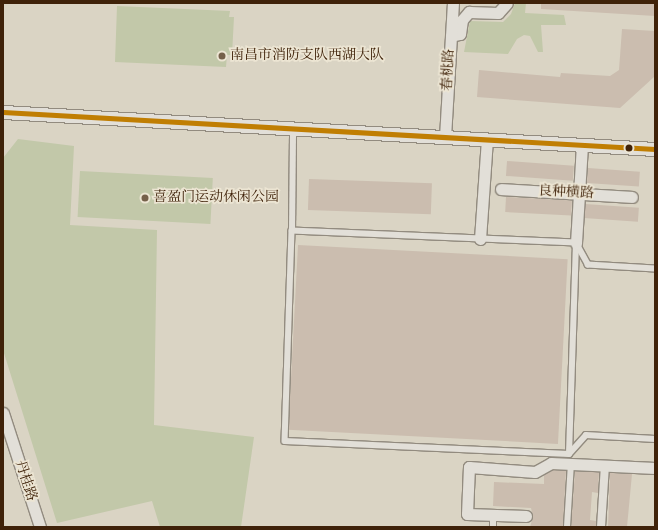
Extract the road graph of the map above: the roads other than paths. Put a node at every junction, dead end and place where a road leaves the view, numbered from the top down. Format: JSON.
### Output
{"nodes":[{"id":1,"x":453,"y":3,"type":"edge"},
{"id":2,"x":507,"y":3,"type":"edge"},
{"id":3,"x":451,"y":36,"type":"junction"},
{"id":4,"x":3,"y":112,"type":"edge"},
{"id":5,"x":293,"y":129,"type":"junction"},
{"id":6,"x":445,"y":137,"type":"junction"},
{"id":7,"x":487,"y":140,"type":"junction"},
{"id":8,"x":582,"y":145,"type":"junction"},
{"id":9,"x":655,"y":149,"type":"edge"},
{"id":10,"x":501,"y":189,"type":"dead end"},
{"id":11,"x":579,"y":194,"type":"junction"},
{"id":12,"x":632,"y":197,"type":"dead end"},
{"id":13,"x":292,"y":231,"type":"junction"},
{"id":14,"x":480,"y":239,"type":"junction"},
{"id":15,"x":576,"y":243,"type":"junction"},
{"id":16,"x":655,"y":269,"type":"edge"},
{"id":17,"x":3,"y":413,"type":"edge"},
{"id":18,"x":655,"y":439,"type":"edge"},
{"id":19,"x":570,"y":459,"type":"junction"},
{"id":20,"x":605,"y":465,"type":"junction"},
{"id":21,"x":655,"y":468,"type":"edge"},
{"id":22,"x":493,"y":515,"type":"junction"},
{"id":23,"x":526,"y":516,"type":"dead end"},
{"id":24,"x":40,"y":527,"type":"edge"},
{"id":25,"x":493,"y":527,"type":"edge"},
{"id":26,"x":567,"y":527,"type":"edge"},
{"id":27,"x":601,"y":527,"type":"edge"}],
"edges":[{"from":1,"to":3,"type":"street","name":"春桃路"},
{"from":2,"to":3,"type":"street"},
{"from":3,"to":6,"type":"street","name":"春桃路"},
{"from":4,"to":5,"type":"street"},
{"from":5,"to":6,"type":"street"},
{"from":5,"to":13,"type":"lane"},
{"from":6,"to":7,"type":"street"},
{"from":7,"to":8,"type":"street"},
{"from":7,"to":14,"type":"street"},
{"from":8,"to":9,"type":"street"},
{"from":8,"to":11,"type":"street"},
{"from":10,"to":11,"type":"street","name":"良种横路"},
{"from":11,"to":12,"type":"street","name":"良种横路"},
{"from":11,"to":15,"type":"street"},
{"from":13,"to":14,"type":"lane"},
{"from":13,"to":19,"type":"lane"},
{"from":14,"to":15,"type":"lane"},
{"from":15,"to":16,"type":"lane"},
{"from":15,"to":19,"type":"lane"},
{"from":17,"to":24,"type":"street","name":"丹桂路"},
{"from":18,"to":19,"type":"lane"},
{"from":19,"to":20,"type":"street"},
{"from":19,"to":22,"type":"street"},
{"from":19,"to":26,"type":"lane"},
{"from":20,"to":21,"type":"street"},
{"from":20,"to":27,"type":"street"},
{"from":22,"to":23,"type":"street"},
{"from":22,"to":25,"type":"lane"}]}
